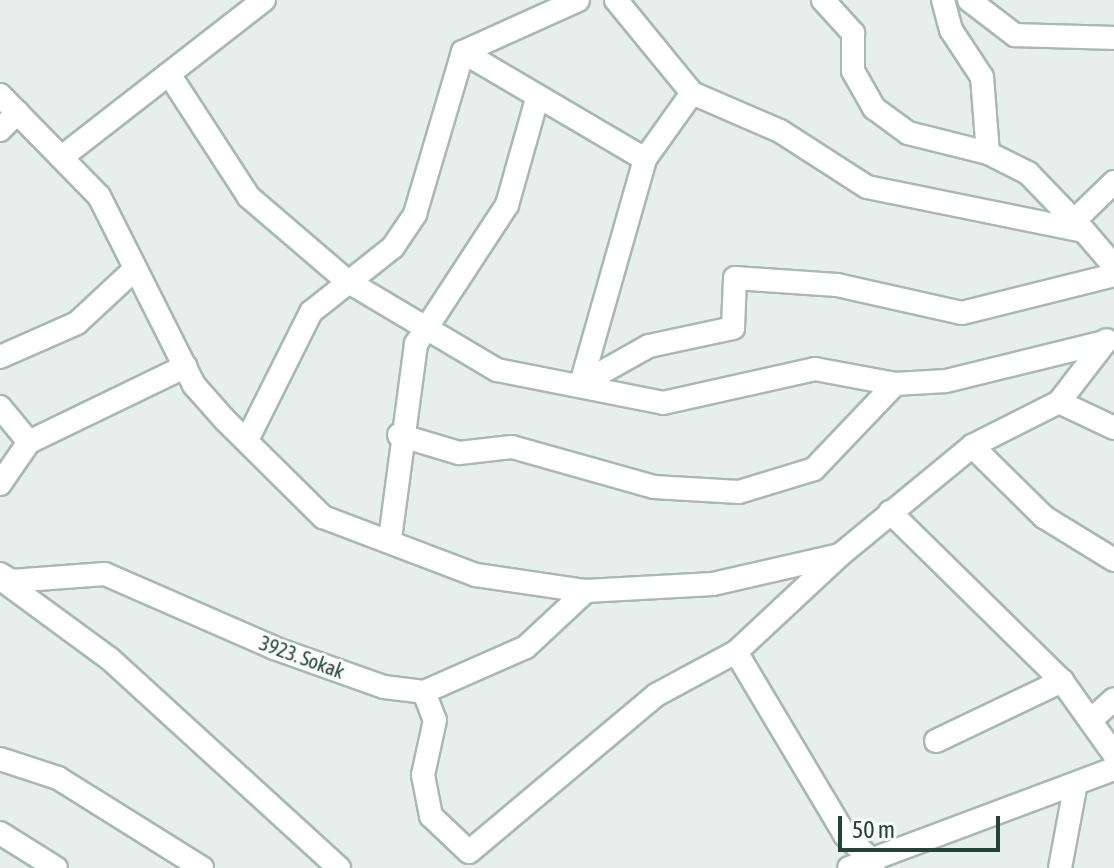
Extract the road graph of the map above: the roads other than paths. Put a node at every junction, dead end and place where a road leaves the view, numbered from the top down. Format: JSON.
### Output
{"nodes":[{"id":1,"x":264,"y":0,"type":"edge"},
{"id":2,"x":578,"y":0,"type":"edge"},
{"id":3,"x":616,"y":0,"type":"edge"},
{"id":4,"x":823,"y":0,"type":"edge"},
{"id":5,"x":943,"y":0,"type":"edge"},
{"id":6,"x":969,"y":0,"type":"edge"},
{"id":7,"x":1114,"y":38,"type":"edge"},
{"id":8,"x":463,"y":52,"type":"junction"},
{"id":9,"x":169,"y":74,"type":"junction"},
{"id":10,"x":692,"y":93,"type":"junction"},
{"id":11,"x":0,"y":95,"type":"edge"},
{"id":12,"x":537,"y":99,"type":"junction"},
{"id":13,"x":18,"y":112,"type":"junction"},
{"id":14,"x":0,"y":130,"type":"edge"},
{"id":15,"x":988,"y":153,"type":"junction"},
{"id":16,"x":62,"y":157,"type":"junction"},
{"id":17,"x":645,"y":159,"type":"junction"},
{"id":18,"x":1114,"y":182,"type":"edge"},
{"id":19,"x":1080,"y":225,"type":"junction"},
{"id":20,"x":1114,"y":266,"type":"edge"},
{"id":21,"x":134,"y":270,"type":"junction"},
{"id":22,"x":1114,"y":275,"type":"edge"},
{"id":23,"x":347,"y":281,"type":"junction"},
{"id":24,"x":422,"y":328,"type":"junction"},
{"id":25,"x":1110,"y":337,"type":"edge"},
{"id":26,"x":0,"y":357,"type":"edge"},
{"id":27,"x":186,"y":366,"type":"junction"},
{"id":28,"x":581,"y":384,"type":"junction"},
{"id":29,"x":895,"y":384,"type":"junction"},
{"id":30,"x":1059,"y":402,"type":"junction"},
{"id":31,"x":0,"y":407,"type":"edge"},
{"id":32,"x":1114,"y":428,"type":"edge"},
{"id":33,"x":399,"y":435,"type":"junction"},
{"id":34,"x":248,"y":438,"type":"junction"},
{"id":35,"x":29,"y":442,"type":"junction"},
{"id":36,"x":972,"y":446,"type":"junction"},
{"id":37,"x":0,"y":484,"type":"edge"},
{"id":38,"x":890,"y":512,"type":"junction"},
{"id":39,"x":390,"y":539,"type":"junction"},
{"id":40,"x":840,"y":555,"type":"junction"},
{"id":41,"x":1114,"y":560,"type":"edge"},
{"id":42,"x":4,"y":579,"type":"edge"},
{"id":43,"x":586,"y":591,"type":"junction"},
{"id":44,"x":736,"y":652,"type":"junction"},
{"id":45,"x":1062,"y":681,"type":"junction"},
{"id":46,"x":424,"y":692,"type":"junction"},
{"id":47,"x":1114,"y":699,"type":"edge"},
{"id":48,"x":1091,"y":720,"type":"junction"},
{"id":49,"x":936,"y":741,"type":"dead end"},
{"id":50,"x":1114,"y":754,"type":"edge"},
{"id":51,"x":0,"y":759,"type":"edge"},
{"id":52,"x":1114,"y":769,"type":"edge"},
{"id":53,"x":1075,"y":788,"type":"junction"},
{"id":54,"x":0,"y":833,"type":"edge"},
{"id":55,"x":874,"y":862,"type":"junction"},
{"id":56,"x":56,"y":868,"type":"edge"},
{"id":57,"x":202,"y":868,"type":"edge"},
{"id":58,"x":339,"y":868,"type":"edge"},
{"id":59,"x":849,"y":868,"type":"edge"},
{"id":60,"x":1060,"y":868,"type":"edge"}],
"edges":[{"from":1,"to":9,"type":"street"},
{"from":2,"to":8,"type":"street"},
{"from":3,"to":10,"type":"street"},
{"from":4,"to":15,"type":"street"},
{"from":5,"to":15,"type":"street"},
{"from":6,"to":7,"type":"street"},
{"from":8,"to":12,"type":"street"},
{"from":8,"to":23,"type":"street"},
{"from":9,"to":16,"type":"street"},
{"from":9,"to":23,"type":"street"},
{"from":10,"to":17,"type":"street"},
{"from":10,"to":19,"type":"street"},
{"from":11,"to":13,"type":"street"},
{"from":12,"to":17,"type":"street"},
{"from":12,"to":24,"type":"street"},
{"from":13,"to":14,"type":"street"},
{"from":13,"to":16,"type":"street"},
{"from":15,"to":19,"type":"street"},
{"from":16,"to":21,"type":"street"},
{"from":17,"to":28,"type":"street"},
{"from":18,"to":19,"type":"street"},
{"from":19,"to":20,"type":"street"},
{"from":21,"to":26,"type":"street"},
{"from":21,"to":27,"type":"street"},
{"from":22,"to":28,"type":"street"},
{"from":23,"to":24,"type":"street"},
{"from":23,"to":34,"type":"street"},
{"from":24,"to":28,"type":"street"},
{"from":24,"to":33,"type":"street"},
{"from":25,"to":29,"type":"street"},
{"from":25,"to":30,"type":"street"},
{"from":27,"to":34,"type":"street"},
{"from":27,"to":35,"type":"street"},
{"from":28,"to":29,"type":"street"},
{"from":29,"to":33,"type":"street"},
{"from":30,"to":32,"type":"street"},
{"from":30,"to":36,"type":"street"},
{"from":31,"to":35,"type":"street"},
{"from":33,"to":39,"type":"street"},
{"from":34,"to":39,"type":"street"},
{"from":35,"to":37,"type":"street"},
{"from":36,"to":38,"type":"street"},
{"from":36,"to":41,"type":"street"},
{"from":38,"to":40,"type":"street"},
{"from":38,"to":45,"type":"street"},
{"from":39,"to":43,"type":"street"},
{"from":40,"to":43,"type":"street"},
{"from":40,"to":44,"type":"street"},
{"from":42,"to":46,"type":"street","name":"3923. Sokak"},
{"from":42,"to":58,"type":"street"},
{"from":43,"to":46,"type":"street"},
{"from":44,"to":46,"type":"street"},
{"from":44,"to":55,"type":"street"},
{"from":45,"to":48,"type":"street"},
{"from":45,"to":49,"type":"street"},
{"from":47,"to":48,"type":"street"},
{"from":48,"to":50,"type":"street"},
{"from":51,"to":57,"type":"street"},
{"from":52,"to":53,"type":"street"},
{"from":53,"to":55,"type":"street"},
{"from":53,"to":60,"type":"street"},
{"from":54,"to":56,"type":"street"},
{"from":55,"to":59,"type":"street"}]}
